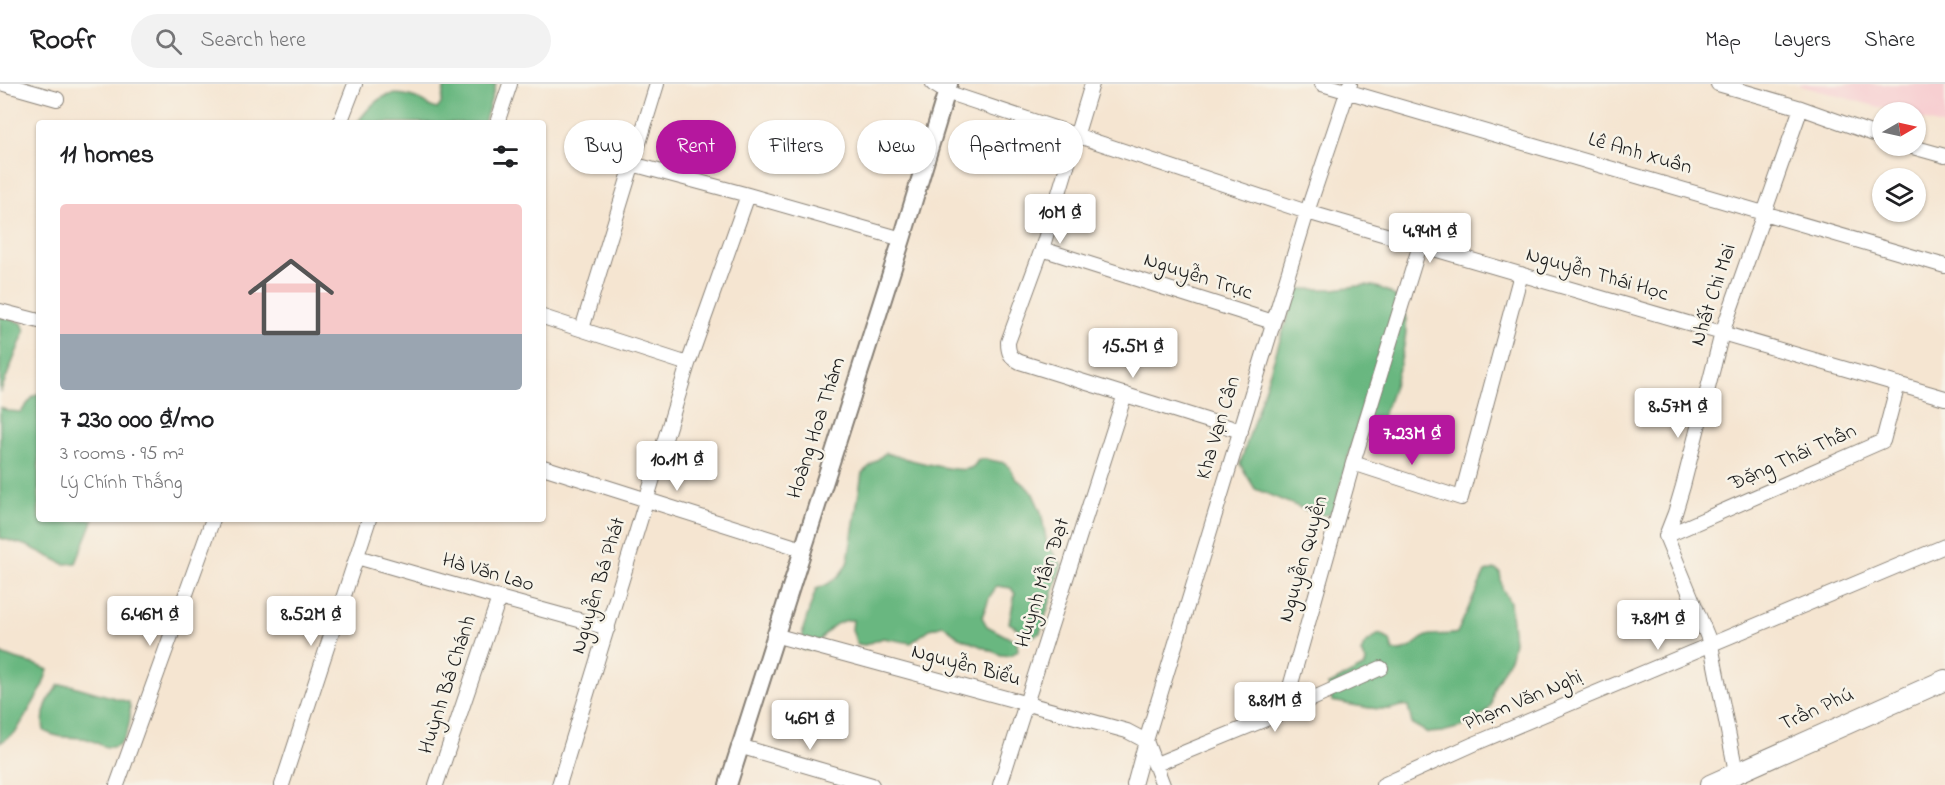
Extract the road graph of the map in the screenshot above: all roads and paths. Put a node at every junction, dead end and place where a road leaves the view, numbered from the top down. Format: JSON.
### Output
{"nodes":[{"id":1,"x":4,"y":84,"type":"edge"},
{"id":2,"x":355,"y":84,"type":"edge"},
{"id":3,"x":510,"y":84,"type":"edge"},
{"id":4,"x":657,"y":84,"type":"edge"},
{"id":5,"x":1092,"y":84,"type":"edge"},
{"id":6,"x":1322,"y":84,"type":"edge"},
{"id":7,"x":1718,"y":84,"type":"edge"},
{"id":8,"x":943,"y":87,"type":"edge"},
{"id":9,"x":1349,"y":88,"type":"edge"},
{"id":10,"x":57,"y":99,"type":"dead end"},
{"id":11,"x":1801,"y":108,"type":"junction"},
{"id":12,"x":341,"y":120,"type":"edge"},
{"id":13,"x":498,"y":120,"type":"edge"},
{"id":14,"x":1034,"y":120,"type":"edge"},
{"id":15,"x":1081,"y":120,"type":"edge"},
{"id":16,"x":644,"y":126,"type":"edge"},
{"id":17,"x":1872,"y":133,"type":"edge"},
{"id":18,"x":1083,"y":137,"type":"edge"},
{"id":19,"x":1926,"y":151,"type":"edge"},
{"id":20,"x":1945,"y":156,"type":"edge"},
{"id":21,"x":644,"y":167,"type":"edge"},
{"id":22,"x":629,"y":174,"type":"edge"},
{"id":23,"x":1064,"y":174,"type":"edge"},
{"id":24,"x":748,"y":195,"type":"junction"},
{"id":25,"x":1307,"y":212,"type":"junction"},
{"id":26,"x":1764,"y":213,"type":"junction"},
{"id":27,"x":902,"y":239,"type":"junction"},
{"id":28,"x":1420,"y":245,"type":"junction"},
{"id":29,"x":1042,"y":249,"type":"junction"},
{"id":30,"x":1945,"y":266,"type":"edge"},
{"id":31,"x":1521,"y":274,"type":"junction"},
{"id":32,"x":0,"y":311,"type":"edge"},
{"id":33,"x":546,"y":318,"type":"edge"},
{"id":34,"x":36,"y":320,"type":"edge"},
{"id":35,"x":1273,"y":322,"type":"junction"},
{"id":36,"x":582,"y":329,"type":"junction"},
{"id":37,"x":1722,"y":333,"type":"junction"},
{"id":38,"x":688,"y":364,"type":"junction"},
{"id":39,"x":1898,"y":384,"type":"junction"},
{"id":40,"x":1125,"y":393,"type":"junction"},
{"id":41,"x":1945,"y":398,"type":"edge"},
{"id":42,"x":1240,"y":431,"type":"junction"},
{"id":43,"x":1353,"y":463,"type":"junction"},
{"id":44,"x":546,"y":468,"type":"edge"},
{"id":45,"x":648,"y":499,"type":"junction"},
{"id":46,"x":212,"y":522,"type":"edge"},
{"id":47,"x":368,"y":522,"type":"edge"},
{"id":48,"x":1666,"y":536,"type":"junction"},
{"id":49,"x":1945,"y":546,"type":"edge"},
{"id":50,"x":802,"y":549,"type":"junction"},
{"id":51,"x":357,"y":557,"type":"junction"},
{"id":52,"x":499,"y":598,"type":"junction"},
{"id":53,"x":608,"y":628,"type":"junction"},
{"id":54,"x":774,"y":636,"type":"junction"},
{"id":55,"x":1711,"y":645,"type":"junction"},
{"id":56,"x":1381,"y":668,"type":"dead end"},
{"id":57,"x":1945,"y":680,"type":"edge"},
{"id":58,"x":1026,"y":704,"type":"junction"},
{"id":59,"x":1283,"y":712,"type":"junction"},
{"id":60,"x":1146,"y":741,"type":"junction"},
{"id":61,"x":739,"y":746,"type":"junction"},
{"id":62,"x":1154,"y":765,"type":"junction"},
{"id":63,"x":1736,"y":772,"type":"junction"},
{"id":64,"x":117,"y":785,"type":"edge"},
{"id":65,"x":282,"y":785,"type":"edge"},
{"id":66,"x":436,"y":785,"type":"edge"},
{"id":67,"x":559,"y":785,"type":"edge"},
{"id":68,"x":728,"y":785,"type":"edge"},
{"id":69,"x":872,"y":785,"type":"edge"},
{"id":70,"x":1000,"y":785,"type":"edge"},
{"id":71,"x":1134,"y":785,"type":"edge"},
{"id":72,"x":1163,"y":785,"type":"edge"},
{"id":73,"x":1383,"y":785,"type":"edge"},
{"id":74,"x":1710,"y":785,"type":"edge"}],
"edges":[{"from":1,"to":10,"type":"street"},
{"from":2,"to":12,"type":"street"},
{"from":3,"to":13,"type":"street"},
{"from":4,"to":16,"type":"street"},
{"from":5,"to":15,"type":"street"},
{"from":6,"to":9,"type":"street","name":"Lê Anh Xuân"},
{"from":7,"to":11,"type":"street"},
{"from":8,"to":14,"type":"street","name":"Nguyễn Thái Học"},
{"from":8,"to":27,"type":"street","name":"Hoàng Hoa Thám"},
{"from":9,"to":25,"type":"street","name":"Kha Vạn Cân"},
{"from":9,"to":26,"type":"street","name":"Lê Anh Xuân"},
{"from":11,"to":17,"type":"street"},
{"from":11,"to":26,"type":"street","name":"Nhất Chi Mai"},
{"from":18,"to":25,"type":"street","name":"Nguyễn Thái Học"},
{"from":19,"to":20,"type":"street"},
{"from":21,"to":24,"type":"street"},
{"from":22,"to":36,"type":"street"},
{"from":23,"to":29,"type":"street"},
{"from":24,"to":27,"type":"street"},
{"from":24,"to":38,"type":"street","name":"Nguyễn Bá Phát"},
{"from":25,"to":28,"type":"street","name":"Nguyễn Thái Học"},
{"from":25,"to":35,"type":"street","name":"Kha Vạn Cân"},
{"from":26,"to":30,"type":"street","name":"Lê Anh Xuân"},
{"from":26,"to":37,"type":"street","name":"Nhất Chi Mai"},
{"from":27,"to":50,"type":"street","name":"Hoàng Hoa Thám"},
{"from":28,"to":31,"type":"street","name":"Nguyễn Thái Học"},
{"from":28,"to":43,"type":"street","name":"Nguyễn Quyền"},
{"from":29,"to":35,"type":"street","name":"Nguyễn Trực"},
{"from":29,"to":40,"type":"street"},
{"from":31,"to":37,"type":"street","name":"Nguyễn Thái Học"},
{"from":31,"to":43,"type":"street"},
{"from":32,"to":34,"type":"street"},
{"from":33,"to":36,"type":"street"},
{"from":35,"to":42,"type":"street","name":"Kha Vạn Cân"},
{"from":36,"to":38,"type":"street"},
{"from":37,"to":39,"type":"street","name":"Nguyễn Thái Học"},
{"from":37,"to":48,"type":"street","name":"Nhất Chi Mai"},
{"from":38,"to":45,"type":"street","name":"Nguyễn Bá Phát"},
{"from":39,"to":41,"type":"street","name":"Nguyễn Thái Học"},
{"from":39,"to":48,"type":"street","name":"Đặng Thái Thân"},
{"from":40,"to":42,"type":"street"},
{"from":40,"to":58,"type":"street","name":"Huỳnh Mẫn Đạt"},
{"from":42,"to":60,"type":"street","name":"Kha Vạn Cân"},
{"from":43,"to":59,"type":"street","name":"Nguyễn Quyền"},
{"from":44,"to":45,"type":"street"},
{"from":45,"to":50,"type":"street"},
{"from":45,"to":53,"type":"street","name":"Nguyễn Bá Phát"},
{"from":46,"to":64,"type":"street"},
{"from":47,"to":51,"type":"street"},
{"from":48,"to":55,"type":"street"},
{"from":49,"to":55,"type":"street","name":"Phạm Văn Nghị"},
{"from":50,"to":54,"type":"street","name":"Hoàng Hoa Thám"},
{"from":51,"to":52,"type":"street","name":"Hà Văn Lao"},
{"from":51,"to":65,"type":"street"},
{"from":52,"to":53,"type":"street","name":"Hà Văn Lao"},
{"from":52,"to":66,"type":"street","name":"Huỳnh Bá Chánh"},
{"from":53,"to":67,"type":"street","name":"Nguyễn Bá Phát"},
{"from":54,"to":58,"type":"street","name":"Nguyễn Biểu"},
{"from":54,"to":61,"type":"street","name":"Hoàng Hoa Thám"},
{"from":55,"to":63,"type":"street"},
{"from":55,"to":73,"type":"street","name":"Phạm Văn Nghị"},
{"from":56,"to":59,"type":"street"},
{"from":57,"to":63,"type":"main road","name":"Trần Phú"},
{"from":58,"to":60,"type":"street","name":"Nguyễn Biểu"},
{"from":58,"to":70,"type":"street","name":"Huỳnh Mẫn Đạt"},
{"from":59,"to":62,"type":"street"},
{"from":60,"to":62,"type":"street"},
{"from":60,"to":71,"type":"street","name":"Kha Vạn Cân"},
{"from":61,"to":68,"type":"street","name":"Hoàng Hoa Thám"},
{"from":61,"to":69,"type":"street"},
{"from":62,"to":72,"type":"street"},
{"from":63,"to":74,"type":"main road","name":"Trần Phú"}]}
